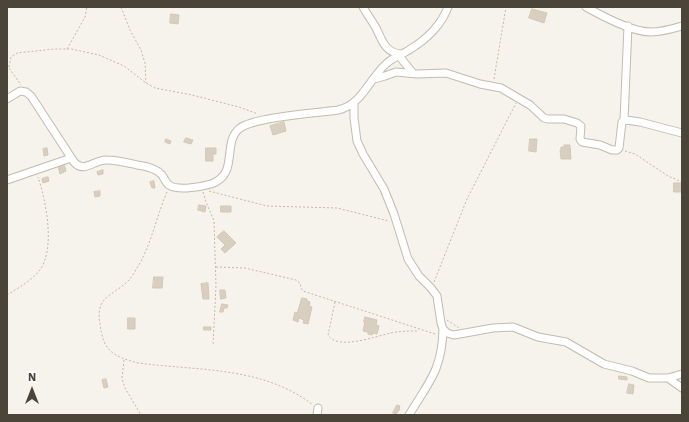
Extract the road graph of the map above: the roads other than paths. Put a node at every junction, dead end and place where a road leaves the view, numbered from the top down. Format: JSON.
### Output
{"nodes":[{"id":1,"x":363,"y":7,"type":"edge"},
{"id":2,"x":448,"y":7,"type":"edge"},
{"id":3,"x":586,"y":7,"type":"edge"},
{"id":4,"x":628,"y":26,"type":"junction"},
{"id":5,"x":682,"y":26,"type":"edge"},
{"id":6,"x":401,"y":55,"type":"junction"},
{"id":7,"x":413,"y":73,"type":"junction"},
{"id":8,"x":374,"y":79,"type":"junction"},
{"id":9,"x":7,"y":99,"type":"edge"},
{"id":10,"x":354,"y":102,"type":"junction"},
{"id":11,"x":345,"y":109,"type":"junction"},
{"id":12,"x":354,"y":118,"type":"junction"},
{"id":13,"x":624,"y":120,"type":"junction"},
{"id":14,"x":682,"y":133,"type":"edge"},
{"id":15,"x":71,"y":158,"type":"junction"},
{"id":16,"x":7,"y":180,"type":"edge"},
{"id":17,"x":443,"y":333,"type":"junction"},
{"id":18,"x":682,"y":374,"type":"edge"},
{"id":19,"x":668,"y":378,"type":"junction"},
{"id":20,"x":682,"y":388,"type":"edge"},
{"id":21,"x":409,"y":415,"type":"edge"}],
"edges":[{"from":1,"to":6,"type":"street"},
{"from":2,"to":6,"type":"street"},
{"from":3,"to":4,"type":"street"},
{"from":4,"to":5,"type":"street"},
{"from":4,"to":13,"type":"street"},
{"from":6,"to":7,"type":"street"},
{"from":6,"to":8,"type":"street"},
{"from":7,"to":8,"type":"street"},
{"from":7,"to":13,"type":"street"},
{"from":8,"to":10,"type":"street"},
{"from":9,"to":15,"type":"street"},
{"from":10,"to":11,"type":"street"},
{"from":10,"to":12,"type":"street"},
{"from":11,"to":12,"type":"street"},
{"from":11,"to":15,"type":"street"},
{"from":12,"to":17,"type":"street"},
{"from":13,"to":14,"type":"street"},
{"from":15,"to":16,"type":"street"},
{"from":17,"to":19,"type":"street"},
{"from":17,"to":21,"type":"street"},
{"from":18,"to":19,"type":"street"},
{"from":19,"to":20,"type":"street"}]}
